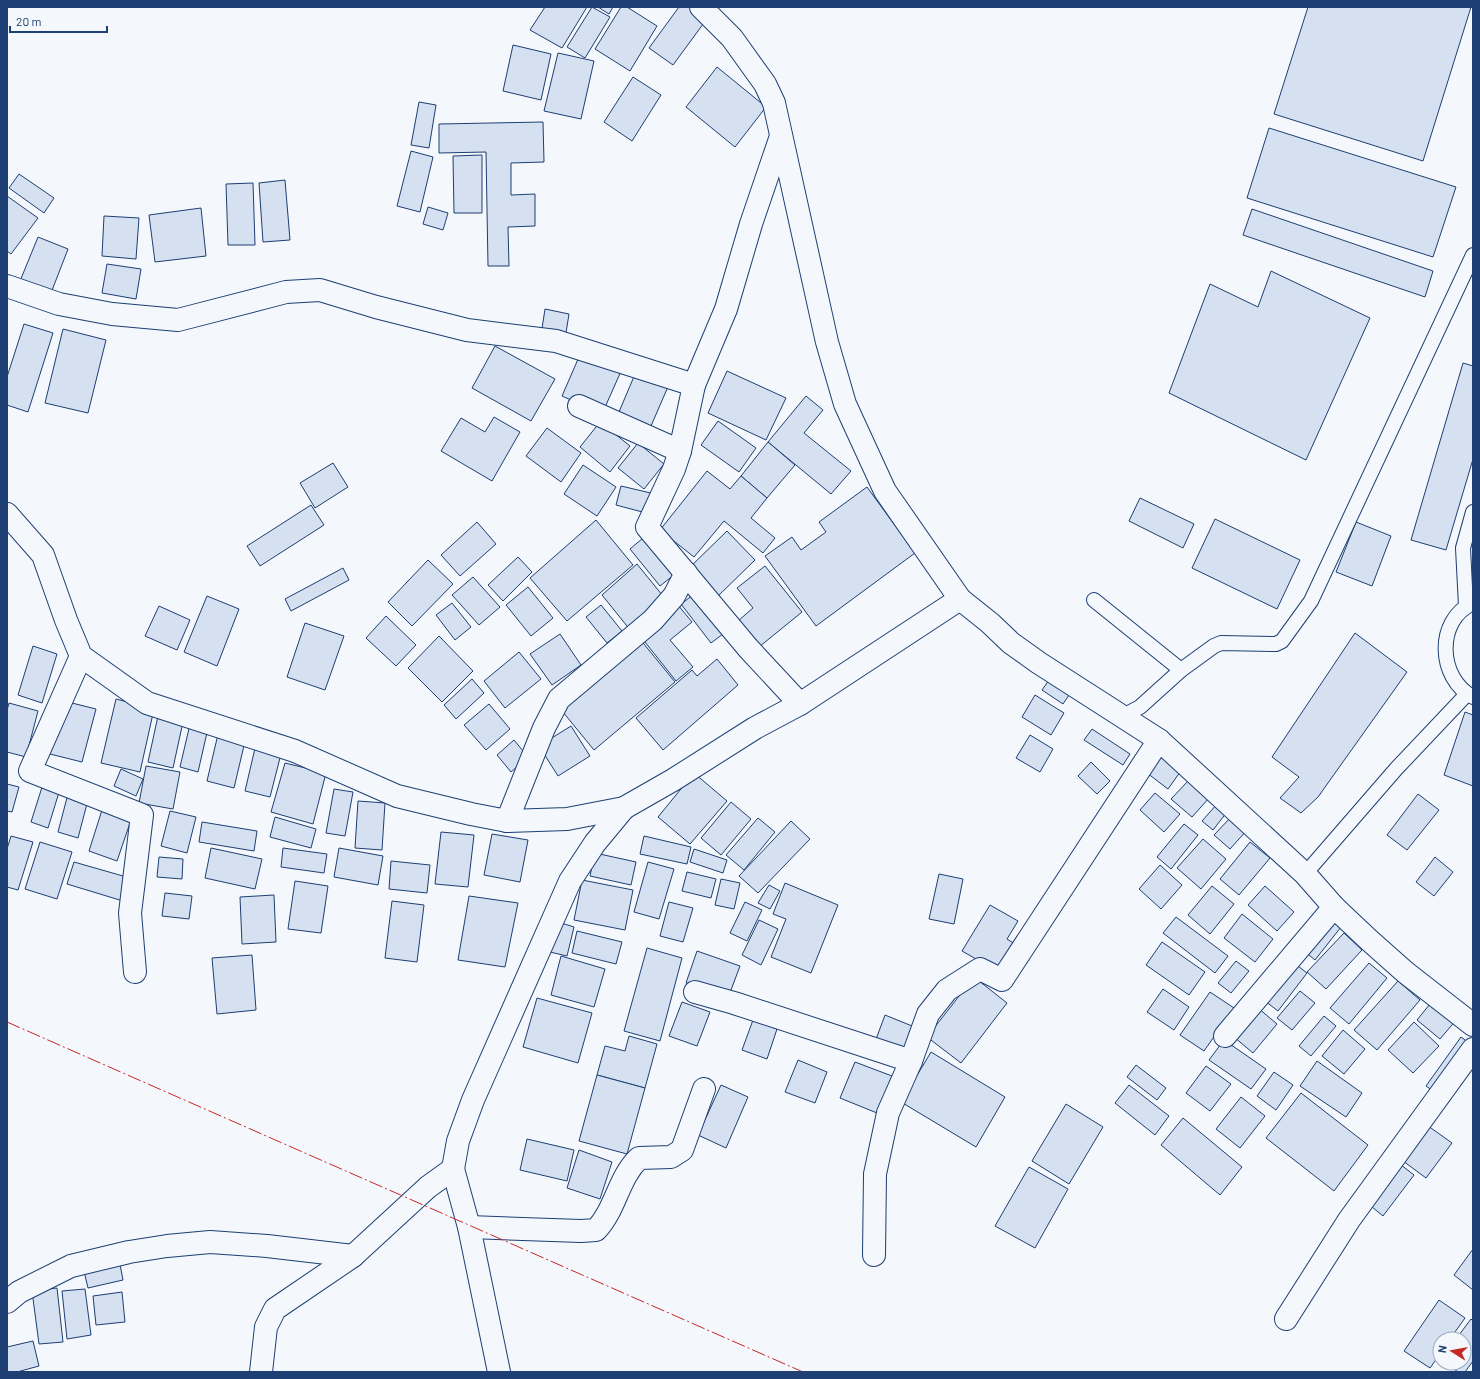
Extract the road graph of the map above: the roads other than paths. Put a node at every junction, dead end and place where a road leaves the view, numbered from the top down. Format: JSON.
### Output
{"nodes":[{"id":1,"x":701,"y":7,"type":"edge"},
{"id":2,"x":781,"y":136,"type":"junction"},
{"id":3,"x":1473,"y":255,"type":"edge"},
{"id":4,"x":7,"y":286,"type":"edge"},
{"id":5,"x":694,"y":385,"type":"junction"},
{"id":6,"x":579,"y":406,"type":"dead end"},
{"id":7,"x":680,"y":451,"type":"junction"},
{"id":8,"x":1473,"y":512,"type":"edge"},
{"id":9,"x":7,"y":514,"type":"edge"},
{"id":10,"x":1468,"y":550,"type":"edge"},
{"id":11,"x":686,"y":573,"type":"junction"},
{"id":12,"x":960,"y":600,"type":"junction"},
{"id":13,"x":1094,"y":600,"type":"dead end"},
{"id":14,"x":1470,"y":605,"type":"edge"},
{"id":15,"x":81,"y":656,"type":"junction"},
{"id":16,"x":1181,"y":670,"type":"junction"},
{"id":17,"x":1470,"y":695,"type":"edge"},
{"id":18,"x":800,"y":704,"type":"junction"},
{"id":19,"x":1123,"y":716,"type":"junction"},
{"id":20,"x":1159,"y":740,"type":"junction"},
{"id":21,"x":624,"y":808,"type":"junction"},
{"id":22,"x":507,"y":821,"type":"junction"},
{"id":23,"x":1305,"y":874,"type":"junction"},
{"id":24,"x":1334,"y":907,"type":"junction"},
{"id":25,"x":135,"y":972,"type":"dead end"},
{"id":26,"x":695,"y":992,"type":"dead end"},
{"id":27,"x":1473,"y":1025,"type":"edge"},
{"id":28,"x":1225,"y":1036,"type":"dead end"},
{"id":29,"x":1473,"y":1049,"type":"edge"},
{"id":30,"x":911,"y":1061,"type":"junction"},
{"id":31,"x":704,"y":1089,"type":"dead end"},
{"id":32,"x":453,"y":1170,"type":"junction"},
{"id":33,"x":468,"y":1227,"type":"junction"},
{"id":34,"x":874,"y":1254,"type":"dead end"},
{"id":35,"x":353,"y":1256,"type":"junction"},
{"id":36,"x":7,"y":1302,"type":"edge"},
{"id":37,"x":1286,"y":1319,"type":"dead end"},
{"id":38,"x":261,"y":1372,"type":"edge"},
{"id":39,"x":499,"y":1372,"type":"edge"}],
"edges":[{"from":1,"to":2,"type":"street"},
{"from":2,"to":5,"type":"street"},
{"from":2,"to":12,"type":"street"},
{"from":3,"to":16,"type":"lane"},
{"from":4,"to":5,"type":"street"},
{"from":5,"to":7,"type":"street"},
{"from":6,"to":7,"type":"street"},
{"from":7,"to":11,"type":"street"},
{"from":8,"to":10,"type":"lane"},
{"from":9,"to":15,"type":"street"},
{"from":10,"to":14,"type":"lane"},
{"from":11,"to":18,"type":"street"},
{"from":11,"to":22,"type":"street"},
{"from":12,"to":18,"type":"street"},
{"from":12,"to":19,"type":"street"},
{"from":13,"to":16,"type":"lane"},
{"from":14,"to":17,"type":"lane"},
{"from":15,"to":22,"type":"street"},
{"from":15,"to":25,"type":"street"},
{"from":16,"to":19,"type":"lane"},
{"from":17,"to":23,"type":"lane"},
{"from":18,"to":21,"type":"street"},
{"from":19,"to":20,"type":"street"},
{"from":20,"to":23,"type":"street"},
{"from":20,"to":30,"type":"street"},
{"from":21,"to":22,"type":"street"},
{"from":21,"to":32,"type":"street"},
{"from":23,"to":24,"type":"street"},
{"from":24,"to":27,"type":"street"},
{"from":24,"to":28,"type":"street"},
{"from":26,"to":30,"type":"street"},
{"from":29,"to":37,"type":"street"},
{"from":30,"to":34,"type":"street"},
{"from":31,"to":33,"type":"street"},
{"from":32,"to":33,"type":"street"},
{"from":32,"to":35,"type":"street"},
{"from":33,"to":39,"type":"street"},
{"from":35,"to":36,"type":"street"},
{"from":35,"to":38,"type":"street"}]}
